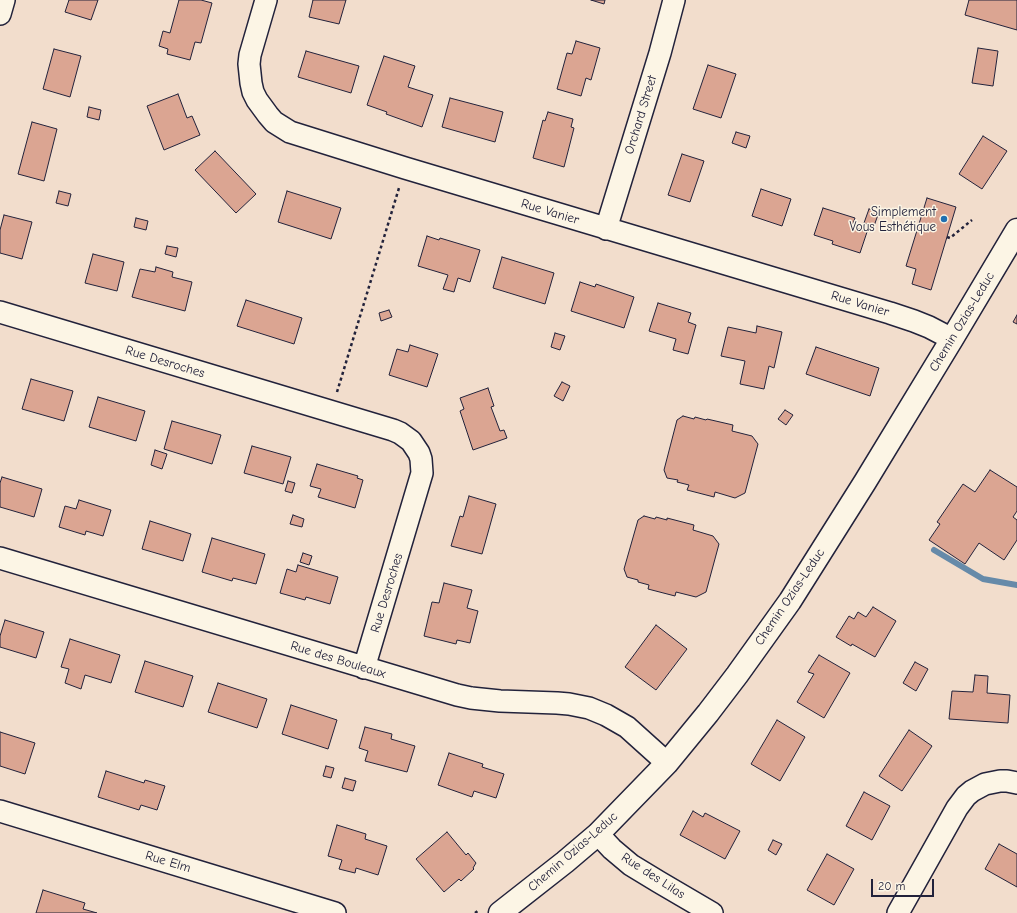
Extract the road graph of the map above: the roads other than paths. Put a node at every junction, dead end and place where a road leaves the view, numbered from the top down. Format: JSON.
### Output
{"nodes":[{"id":1,"x":4,"y":0,"type":"edge"},
{"id":2,"x":266,"y":0,"type":"edge"},
{"id":3,"x":674,"y":0,"type":"edge"},
{"id":4,"x":0,"y":14,"type":"edge"},
{"id":5,"x":606,"y":229,"type":"junction"},
{"id":6,"x":1017,"y":230,"type":"edge"},
{"id":7,"x":0,"y":312,"type":"edge"},
{"id":8,"x":952,"y":339,"type":"junction"},
{"id":9,"x":0,"y":558,"type":"edge"},
{"id":10,"x":364,"y":668,"type":"junction"},
{"id":11,"x":667,"y":763,"type":"junction"},
{"id":12,"x":1017,"y":783,"type":"edge"},
{"id":13,"x":0,"y":811,"type":"edge"},
{"id":14,"x":598,"y":834,"type":"junction"},
{"id":15,"x":336,"y":913,"type":"edge"},
{"id":16,"x":500,"y":913,"type":"edge"},
{"id":17,"x":712,"y":913,"type":"edge"},
{"id":18,"x":898,"y":913,"type":"edge"}],
"edges":[{"from":1,"to":4,"type":"street"},
{"from":2,"to":5,"type":"street","name":"Rue Vanier"},
{"from":3,"to":5,"type":"street","name":"Orchard Street"},
{"from":5,"to":8,"type":"street","name":"Rue Vanier"},
{"from":6,"to":8,"type":"street","name":"Chemin Ozias-Leduc"},
{"from":7,"to":10,"type":"street","name":"Rue Desroches"},
{"from":8,"to":11,"type":"street","name":"Chemin Ozias-Leduc"},
{"from":9,"to":10,"type":"street","name":"Rue des Bouleaux"},
{"from":10,"to":11,"type":"street","name":"Rue des Bouleaux"},
{"from":11,"to":14,"type":"street","name":"Chemin Ozias-Leduc"},
{"from":12,"to":18,"type":"street"},
{"from":13,"to":15,"type":"street","name":"Rue Elm"},
{"from":14,"to":16,"type":"street","name":"Chemin Ozias-Leduc"},
{"from":14,"to":17,"type":"street","name":"Rue des Lilas"}]}
